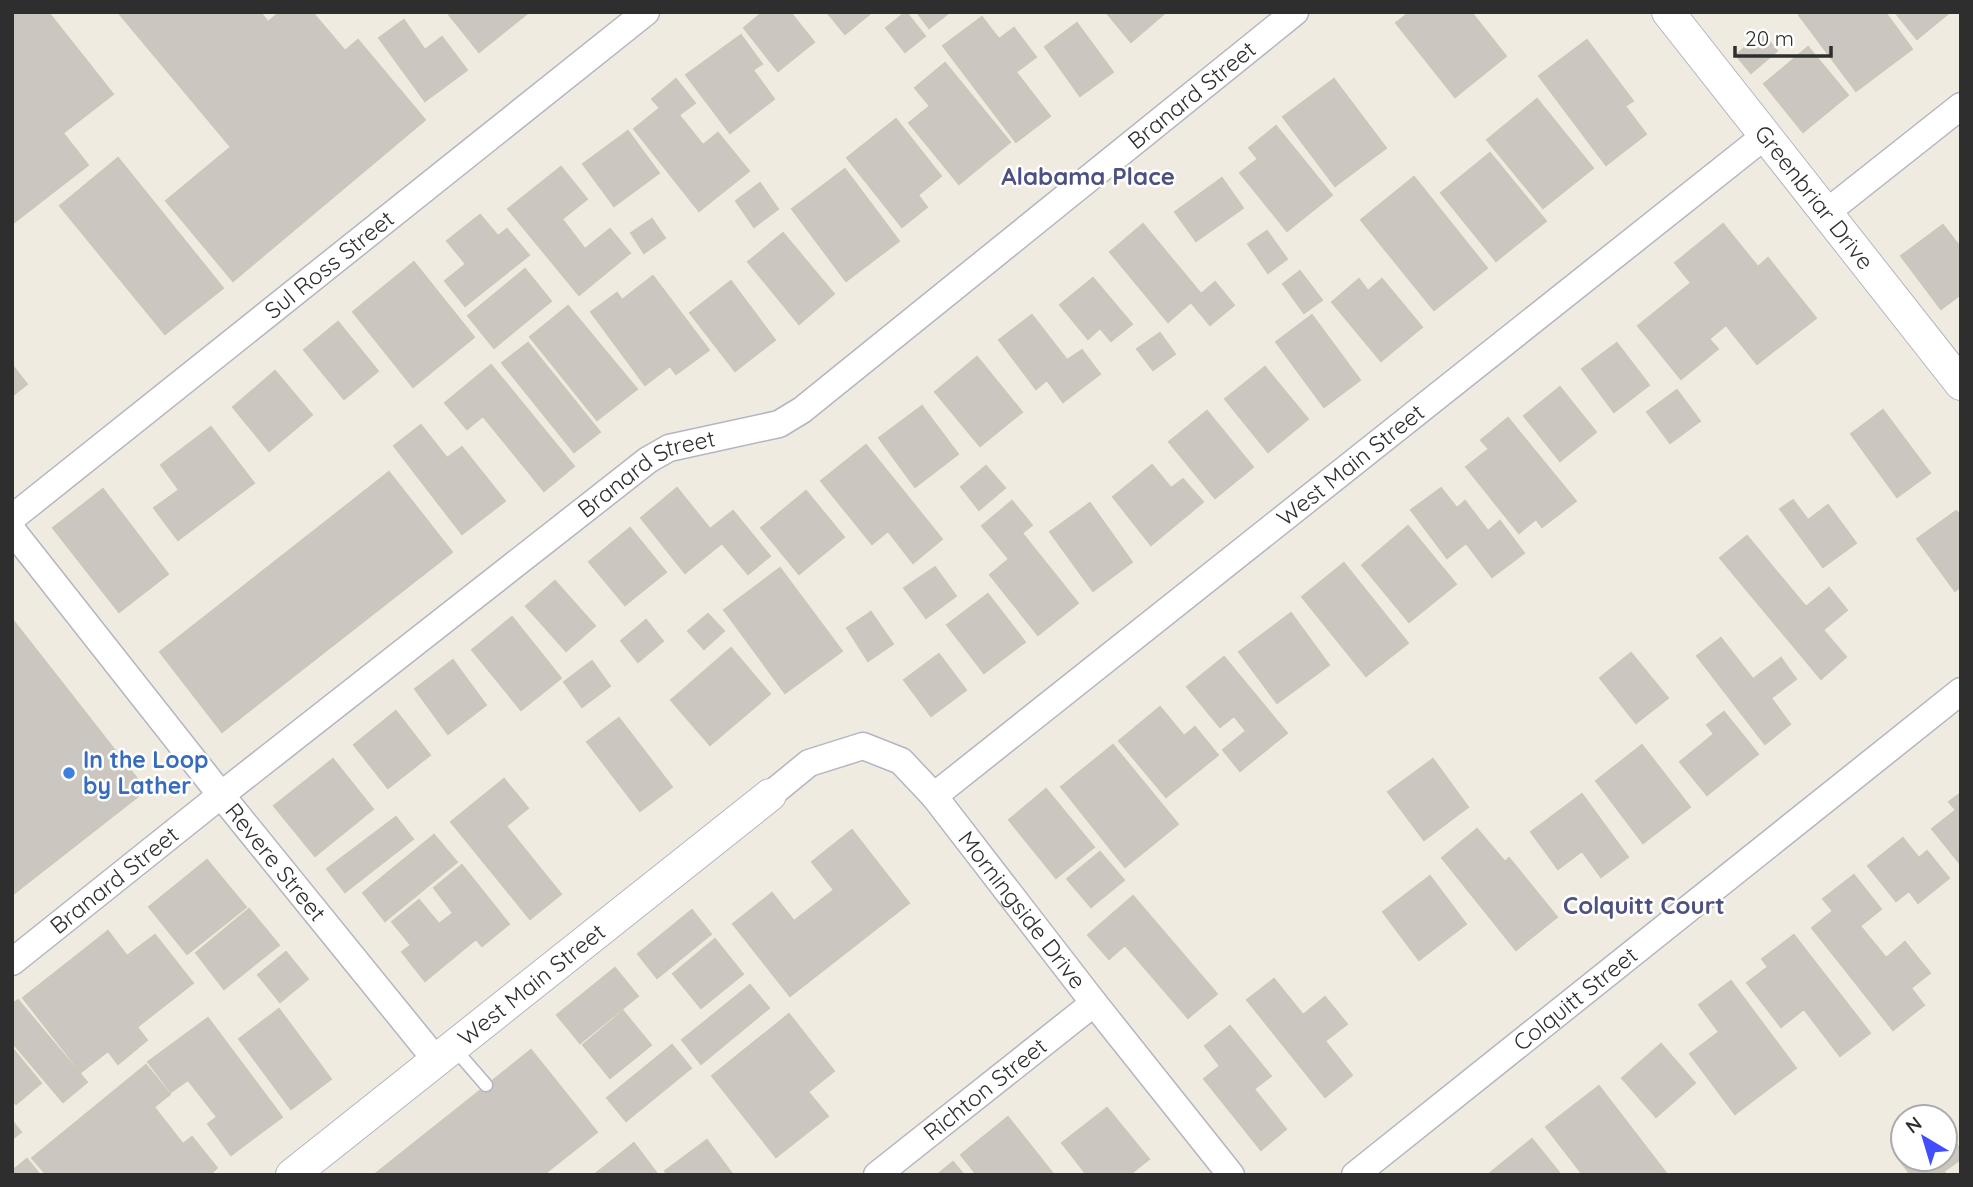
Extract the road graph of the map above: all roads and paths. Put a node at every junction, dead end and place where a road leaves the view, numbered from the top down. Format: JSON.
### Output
{"nodes":[{"id":1,"x":646,"y":12,"type":"edge"},
{"id":2,"x":1295,"y":12,"type":"edge"},
{"id":3,"x":1668,"y":12,"type":"edge"},
{"id":4,"x":1961,"y":106,"type":"edge"},
{"id":5,"x":1766,"y":135,"type":"junction"},
{"id":6,"x":1826,"y":212,"type":"junction"},
{"id":7,"x":1961,"y":383,"type":"edge"},
{"id":8,"x":12,"y":517,"type":"edge"},
{"id":9,"x":12,"y":530,"type":"edge"},
{"id":10,"x":1961,"y":691,"type":"edge"},
{"id":11,"x":221,"y":794,"type":"junction"},
{"id":12,"x":770,"y":795,"type":"joint"},
{"id":13,"x":934,"y":796,"type":"junction"},
{"id":14,"x":12,"y":962,"type":"edge"},
{"id":15,"x":1094,"y":1003,"type":"junction"},
{"id":16,"x":445,"y":1053,"type":"junction"},
{"id":17,"x":486,"y":1086,"type":"dead end"},
{"id":18,"x":292,"y":1175,"type":"edge"},
{"id":19,"x":877,"y":1175,"type":"edge"},
{"id":20,"x":1231,"y":1175,"type":"edge"},
{"id":21,"x":1354,"y":1175,"type":"edge"}],
"edges":[{"from":1,"to":8,"type":"street","name":"Sul Ross Street"},
{"from":2,"to":11,"type":"street","name":"Branard Street"},
{"from":3,"to":5,"type":"street","name":"Greenbriar Drive"},
{"from":4,"to":6,"type":"street"},
{"from":5,"to":6,"type":"street","name":"Greenbriar Drive"},
{"from":5,"to":13,"type":"street","name":"West Main Street"},
{"from":6,"to":7,"type":"street","name":"Greenbriar Drive"},
{"from":9,"to":11,"type":"street","name":"Revere Street"},
{"from":10,"to":21,"type":"street","name":"Colquitt Street"},
{"from":11,"to":14,"type":"street","name":"Branard Street"},
{"from":11,"to":16,"type":"street","name":"Revere Street"},
{"from":12,"to":13,"type":"street","name":"Morningside Drive"},
{"from":12,"to":16,"type":"street","name":"West Main Street"},
{"from":13,"to":15,"type":"street","name":"Morningside Drive"},
{"from":15,"to":19,"type":"street","name":"Richton Street"},
{"from":15,"to":20,"type":"street","name":"Morningside Drive"},
{"from":16,"to":17,"type":"lane"},
{"from":16,"to":18,"type":"street","name":"West Main Street"}]}
